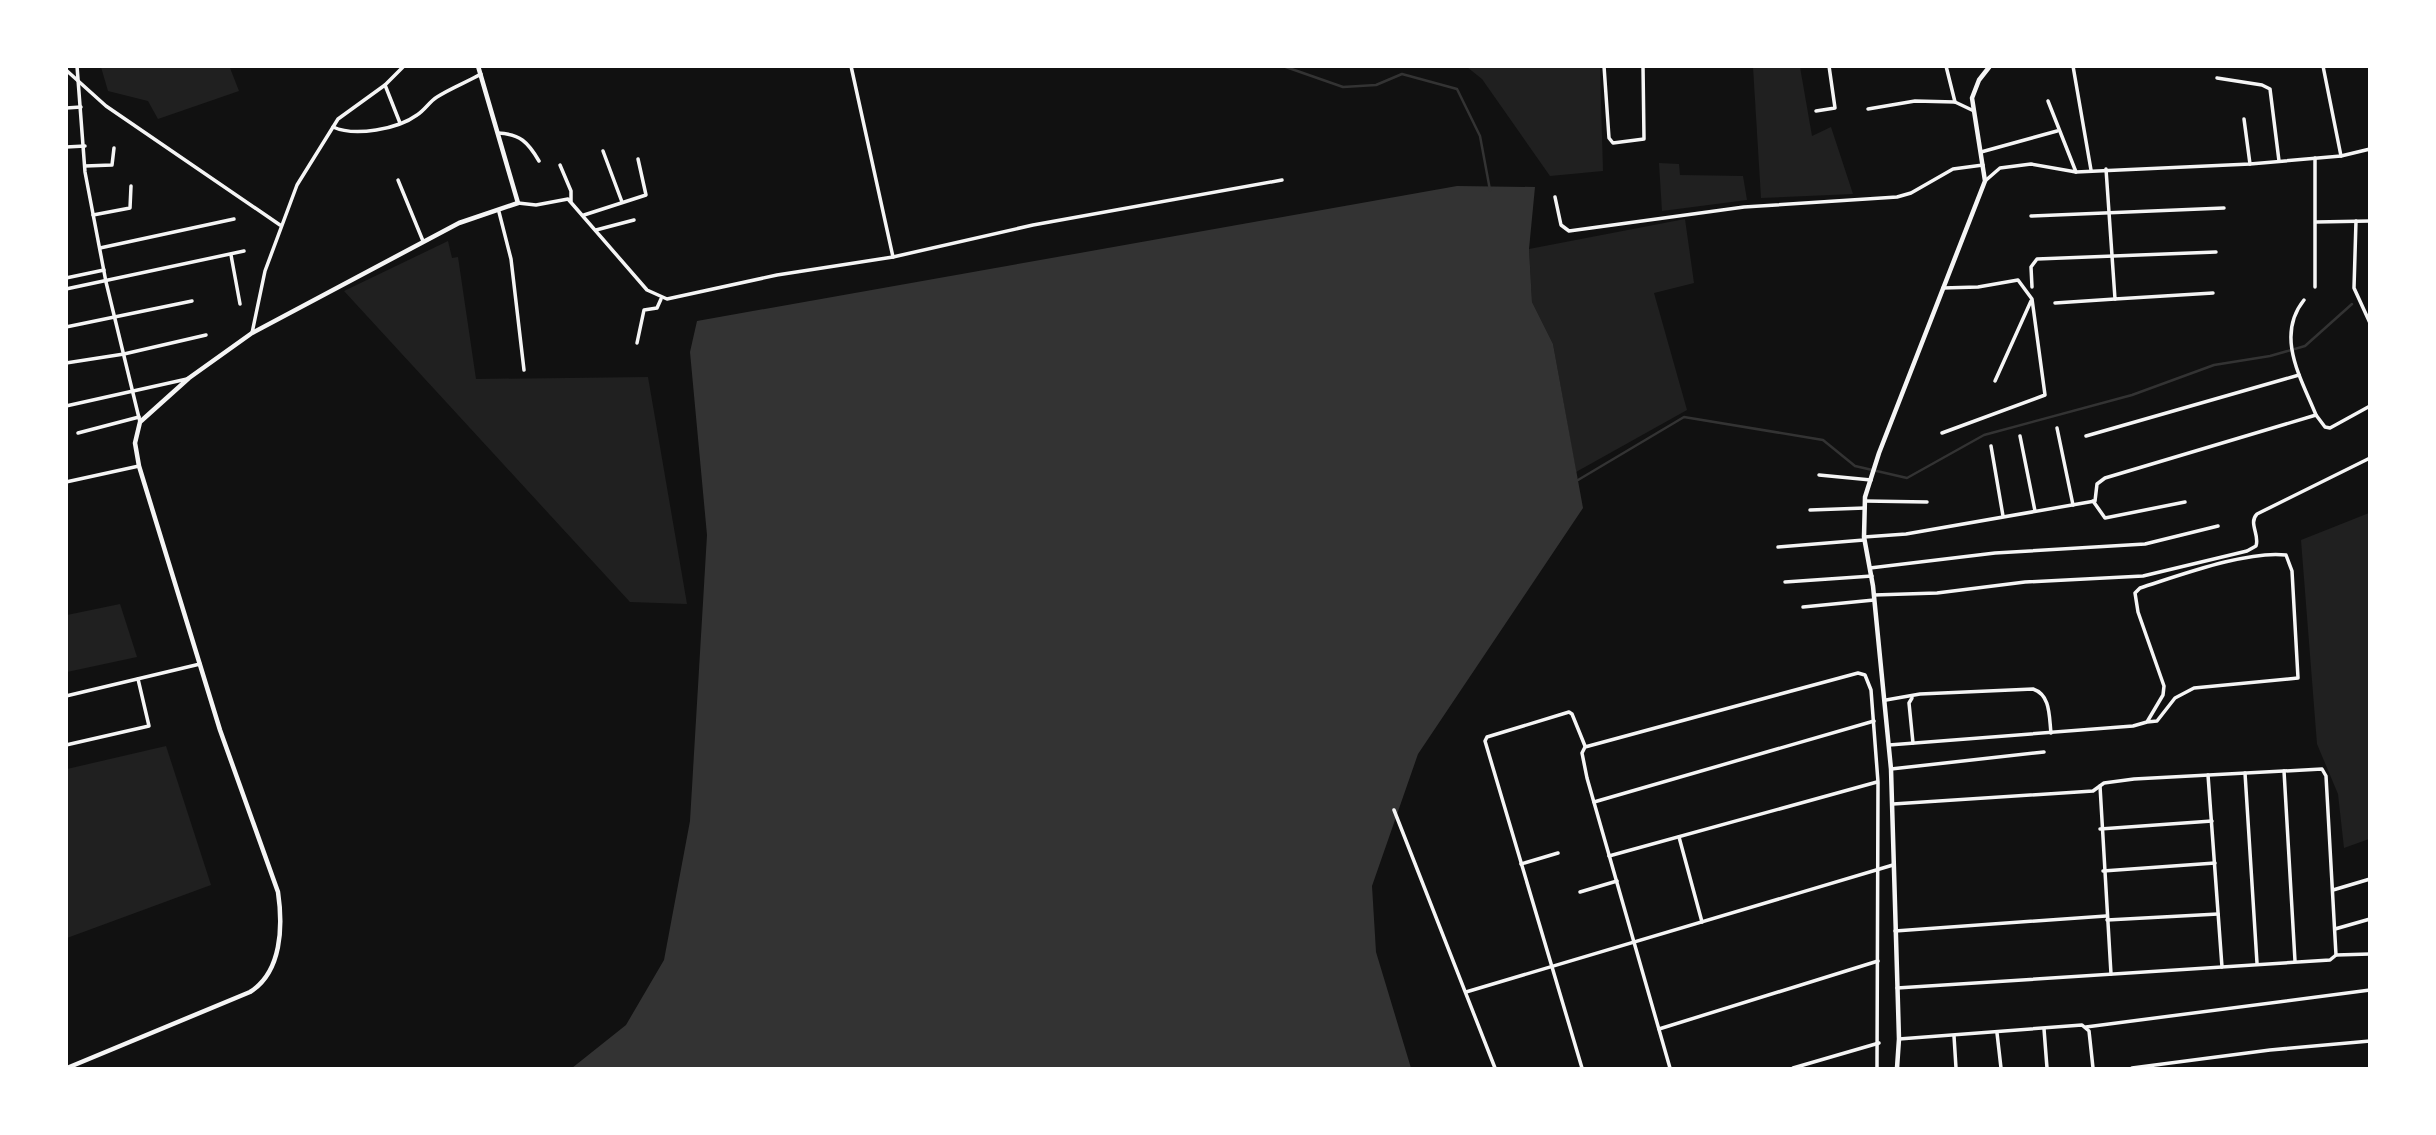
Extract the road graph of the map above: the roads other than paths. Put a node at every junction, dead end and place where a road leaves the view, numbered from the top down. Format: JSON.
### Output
{"nodes":[{"id":1,"x":77,"y":66,"type":"edge"},
{"id":2,"x":404,"y":66,"type":"edge"},
{"id":3,"x":478,"y":66,"type":"edge"},
{"id":4,"x":851,"y":66,"type":"edge"},
{"id":5,"x":1604,"y":66,"type":"edge"},
{"id":6,"x":1643,"y":66,"type":"edge"},
{"id":7,"x":1829,"y":66,"type":"edge"},
{"id":8,"x":1947,"y":66,"type":"edge"},
{"id":9,"x":1990,"y":66,"type":"edge"},
{"id":10,"x":2073,"y":66,"type":"edge"},
{"id":11,"x":2323,"y":66,"type":"edge"},
{"id":12,"x":66,"y":70,"type":"edge"},
{"id":13,"x":481,"y":74,"type":"junction"},
{"id":14,"x":2217,"y":78,"type":"dead end"},
{"id":15,"x":79,"y":81,"type":"junction"},
{"id":16,"x":385,"y":85,"type":"junction"},
{"id":17,"x":2048,"y":101,"type":"dead end"},
{"id":18,"x":1955,"y":102,"type":"junction"},
{"id":19,"x":81,"y":107,"type":"junction"},
{"id":20,"x":66,"y":108,"type":"edge"},
{"id":21,"x":1868,"y":109,"type":"dead end"},
{"id":22,"x":1816,"y":111,"type":"dead end"},
{"id":23,"x":1975,"y":111,"type":"junction"},
{"id":24,"x":2244,"y":118,"type":"dead end"},
{"id":25,"x":400,"y":124,"type":"junction"},
{"id":26,"x":333,"y":127,"type":"junction"},
{"id":27,"x":2057,"y":131,"type":"junction"},
{"id":28,"x":497,"y":133,"type":"junction"},
{"id":29,"x":85,"y":146,"type":"junction"},
{"id":30,"x":66,"y":147,"type":"edge"},
{"id":31,"x":114,"y":148,"type":"dead end"},
{"id":32,"x":2370,"y":149,"type":"edge"},
{"id":33,"x":603,"y":151,"type":"dead end"},
{"id":34,"x":1981,"y":152,"type":"junction"},
{"id":35,"x":2341,"y":156,"type":"junction"},
{"id":36,"x":2315,"y":158,"type":"junction"},
{"id":37,"x":638,"y":159,"type":"dead end"},
{"id":38,"x":539,"y":161,"type":"dead end"},
{"id":39,"x":2279,"y":161,"type":"junction"},
{"id":40,"x":2250,"y":164,"type":"junction"},
{"id":41,"x":560,"y":165,"type":"dead end"},
{"id":42,"x":1983,"y":165,"type":"junction"},
{"id":43,"x":85,"y":166,"type":"junction"},
{"id":44,"x":2106,"y":169,"type":"junction"},
{"id":45,"x":2091,"y":170,"type":"junction"},
{"id":46,"x":2076,"y":172,"type":"junction"},
{"id":47,"x":397,"y":180,"type":"dead end"},
{"id":48,"x":1282,"y":180,"type":"dead end"},
{"id":49,"x":1985,"y":181,"type":"junction"},
{"id":50,"x":131,"y":186,"type":"dead end"},
{"id":51,"x":1555,"y":197,"type":"dead end"},
{"id":52,"x":570,"y":201,"type":"junction"},
{"id":53,"x":622,"y":202,"type":"junction"},
{"id":54,"x":519,"y":203,"type":"junction"},
{"id":55,"x":2224,"y":208,"type":"dead end"},
{"id":56,"x":499,"y":212,"type":"junction"},
{"id":57,"x":2109,"y":212,"type":"junction"},
{"id":58,"x":93,"y":215,"type":"junction"},
{"id":59,"x":584,"y":215,"type":"junction"},
{"id":60,"x":2031,"y":216,"type":"dead end"},
{"id":61,"x":234,"y":219,"type":"dead end"},
{"id":62,"x":634,"y":220,"type":"dead end"},
{"id":63,"x":2356,"y":221,"type":"junction"},
{"id":64,"x":2370,"y":221,"type":"edge"},
{"id":65,"x":2316,"y":222,"type":"junction"},
{"id":66,"x":280,"y":225,"type":"junction"},
{"id":67,"x":596,"y":230,"type":"junction"},
{"id":68,"x":423,"y":241,"type":"junction"},
{"id":69,"x":100,"y":248,"type":"junction"},
{"id":70,"x":244,"y":251,"type":"dead end"},
{"id":71,"x":2216,"y":252,"type":"dead end"},
{"id":72,"x":231,"y":254,"type":"junction"},
{"id":73,"x":893,"y":257,"type":"junction"},
{"id":74,"x":2112,"y":257,"type":"junction"},
{"id":75,"x":104,"y":270,"type":"junction"},
{"id":76,"x":66,"y":278,"type":"edge"},
{"id":77,"x":106,"y":282,"type":"junction"},
{"id":78,"x":2032,"y":287,"type":"dead end"},
{"id":79,"x":2315,"y":287,"type":"dead end"},
{"id":80,"x":1943,"y":288,"type":"junction"},
{"id":81,"x":66,"y":289,"type":"edge"},
{"id":82,"x":2213,"y":293,"type":"dead end"},
{"id":83,"x":662,"y":298,"type":"junction"},
{"id":84,"x":2032,"y":299,"type":"junction"},
{"id":85,"x":2115,"y":299,"type":"junction"},
{"id":86,"x":2304,"y":300,"type":"dead end"},
{"id":87,"x":192,"y":301,"type":"dead end"},
{"id":88,"x":2055,"y":303,"type":"dead end"},
{"id":89,"x":240,"y":304,"type":"dead end"},
{"id":90,"x":115,"y":318,"type":"junction"},
{"id":91,"x":2370,"y":323,"type":"edge"},
{"id":92,"x":66,"y":327,"type":"edge"},
{"id":93,"x":252,"y":333,"type":"junction"},
{"id":94,"x":206,"y":335,"type":"dead end"},
{"id":95,"x":637,"y":343,"type":"dead end"},
{"id":96,"x":124,"y":354,"type":"junction"},
{"id":97,"x":66,"y":363,"type":"edge"},
{"id":98,"x":524,"y":370,"type":"dead end"},
{"id":99,"x":2299,"y":375,"type":"junction"},
{"id":100,"x":189,"y":378,"type":"junction"},
{"id":101,"x":1996,"y":381,"type":"dead end"},
{"id":102,"x":132,"y":391,"type":"junction"},
{"id":103,"x":66,"y":405,"type":"edge"},
{"id":104,"x":2370,"y":406,"type":"edge"},
{"id":105,"x":2316,"y":415,"type":"junction"},
{"id":106,"x":139,"y":419,"type":"junction"},
{"id":107,"x":2057,"y":428,"type":"dead end"},
{"id":108,"x":78,"y":433,"type":"dead end"},
{"id":109,"x":1942,"y":433,"type":"dead end"},
{"id":110,"x":2020,"y":436,"type":"dead end"},
{"id":111,"x":2086,"y":436,"type":"dead end"},
{"id":112,"x":1991,"y":446,"type":"dead end"},
{"id":113,"x":2370,"y":458,"type":"edge"},
{"id":114,"x":139,"y":466,"type":"junction"},
{"id":115,"x":1819,"y":475,"type":"dead end"},
{"id":116,"x":1871,"y":480,"type":"junction"},
{"id":117,"x":66,"y":482,"type":"edge"},
{"id":118,"x":1865,"y":500,"type":"junction"},
{"id":119,"x":1927,"y":502,"type":"dead end"},
{"id":120,"x":2093,"y":502,"type":"junction"},
{"id":121,"x":2185,"y":502,"type":"dead end"},
{"id":122,"x":2073,"y":505,"type":"junction"},
{"id":123,"x":1865,"y":508,"type":"junction"},
{"id":124,"x":1810,"y":510,"type":"dead end"},
{"id":125,"x":2035,"y":511,"type":"junction"},
{"id":126,"x":2003,"y":516,"type":"junction"},
{"id":127,"x":2218,"y":526,"type":"dead end"},
{"id":128,"x":1864,"y":538,"type":"junction"},
{"id":129,"x":1778,"y":547,"type":"dead end"},
{"id":130,"x":1870,"y":568,"type":"junction"},
{"id":131,"x":1872,"y":576,"type":"junction"},
{"id":132,"x":1785,"y":582,"type":"dead end"},
{"id":133,"x":1874,"y":598,"type":"junction"},
{"id":134,"x":1803,"y":607,"type":"dead end"},
{"id":135,"x":200,"y":664,"type":"junction"},
{"id":136,"x":138,"y":679,"type":"junction"},
{"id":137,"x":66,"y":695,"type":"edge"},
{"id":138,"x":1912,"y":698,"type":"junction"},
{"id":139,"x":1886,"y":700,"type":"junction"},
{"id":140,"x":1874,"y":721,"type":"junction"},
{"id":141,"x":2147,"y":722,"type":"junction"},
{"id":142,"x":2051,"y":733,"type":"junction"},
{"id":143,"x":1913,"y":743,"type":"junction"},
{"id":144,"x":66,"y":745,"type":"edge"},
{"id":145,"x":1889,"y":745,"type":"junction"},
{"id":146,"x":1585,"y":747,"type":"junction"},
{"id":147,"x":2044,"y":752,"type":"dead end"},
{"id":148,"x":1891,"y":769,"type":"junction"},
{"id":149,"x":2284,"y":771,"type":"junction"},
{"id":150,"x":2245,"y":773,"type":"junction"},
{"id":151,"x":2208,"y":775,"type":"junction"},
{"id":152,"x":1878,"y":782,"type":"junction"},
{"id":153,"x":2099,"y":786,"type":"junction"},
{"id":154,"x":1594,"y":802,"type":"junction"},
{"id":155,"x":1893,"y":804,"type":"junction"},
{"id":156,"x":1394,"y":810,"type":"dead end"},
{"id":157,"x":2212,"y":821,"type":"junction"},
{"id":158,"x":2100,"y":829,"type":"junction"},
{"id":159,"x":1679,"y":836,"type":"junction"},
{"id":160,"x":1558,"y":853,"type":"dead end"},
{"id":161,"x":1609,"y":856,"type":"junction"},
{"id":162,"x":2215,"y":863,"type":"junction"},
{"id":163,"x":1521,"y":864,"type":"junction"},
{"id":164,"x":1893,"y":865,"type":"junction"},
{"id":165,"x":1877,"y":870,"type":"junction"},
{"id":166,"x":2103,"y":871,"type":"junction"},
{"id":167,"x":2370,"y":879,"type":"edge"},
{"id":168,"x":1616,"y":881,"type":"junction"},
{"id":169,"x":2333,"y":890,"type":"junction"},
{"id":170,"x":1580,"y":892,"type":"dead end"},
{"id":171,"x":2218,"y":914,"type":"junction"},
{"id":172,"x":2106,"y":918,"type":"junction"},
{"id":173,"x":2370,"y":919,"type":"edge"},
{"id":174,"x":1702,"y":922,"type":"junction"},
{"id":175,"x":2335,"y":929,"type":"junction"},
{"id":176,"x":1894,"y":931,"type":"junction"},
{"id":177,"x":1633,"y":942,"type":"junction"},
{"id":178,"x":2370,"y":954,"type":"edge"},
{"id":179,"x":2336,"y":955,"type":"junction"},
{"id":180,"x":1878,"y":961,"type":"junction"},
{"id":181,"x":2295,"y":961,"type":"junction"},
{"id":182,"x":2258,"y":963,"type":"junction"},
{"id":183,"x":1552,"y":967,"type":"junction"},
{"id":184,"x":2222,"y":967,"type":"junction"},
{"id":185,"x":2111,"y":974,"type":"junction"},
{"id":186,"x":1897,"y":988,"type":"junction"},
{"id":187,"x":2370,"y":990,"type":"edge"},
{"id":188,"x":1466,"y":992,"type":"junction"},
{"id":189,"x":2086,"y":1027,"type":"junction"},
{"id":190,"x":1659,"y":1029,"type":"junction"},
{"id":191,"x":2044,"y":1029,"type":"junction"},
{"id":192,"x":1997,"y":1033,"type":"junction"},
{"id":193,"x":1954,"y":1035,"type":"junction"},
{"id":194,"x":1899,"y":1039,"type":"junction"},
{"id":195,"x":2370,"y":1041,"type":"edge"},
{"id":196,"x":1879,"y":1043,"type":"junction"},
{"id":197,"x":67,"y":1069,"type":"edge"},
{"id":198,"x":1495,"y":1069,"type":"edge"},
{"id":199,"x":1582,"y":1069,"type":"edge"},
{"id":200,"x":1670,"y":1069,"type":"edge"},
{"id":201,"x":1793,"y":1069,"type":"edge"},
{"id":202,"x":1877,"y":1069,"type":"edge"},
{"id":203,"x":1897,"y":1069,"type":"edge"},
{"id":204,"x":1956,"y":1069,"type":"edge"},
{"id":205,"x":2001,"y":1069,"type":"edge"},
{"id":206,"x":2047,"y":1069,"type":"edge"},
{"id":207,"x":2093,"y":1069,"type":"edge"},
{"id":208,"x":2132,"y":1069,"type":"edge"}],
"edges":[{"from":1,"to":15,"type":"street"},
{"from":2,"to":16,"type":"street"},
{"from":3,"to":13,"type":"street"},
{"from":4,"to":73,"type":"street"},
{"from":5,"to":6,"type":"street"},
{"from":7,"to":22,"type":"street"},
{"from":8,"to":18,"type":"street"},
{"from":9,"to":23,"type":"street"},
{"from":10,"to":45,"type":"street"},
{"from":11,"to":35,"type":"street"},
{"from":12,"to":15,"type":"street"},
{"from":13,"to":25,"type":"street"},
{"from":13,"to":28,"type":"street"},
{"from":14,"to":39,"type":"street"},
{"from":15,"to":19,"type":"street"},
{"from":15,"to":66,"type":"street"},
{"from":16,"to":25,"type":"street"},
{"from":16,"to":26,"type":"street"},
{"from":17,"to":27,"type":"street"},
{"from":18,"to":21,"type":"street"},
{"from":18,"to":23,"type":"street"},
{"from":19,"to":20,"type":"street"},
{"from":19,"to":29,"type":"street"},
{"from":23,"to":34,"type":"street"},
{"from":24,"to":40,"type":"street"},
{"from":25,"to":26,"type":"street"},
{"from":26,"to":66,"type":"street"},
{"from":27,"to":34,"type":"street"},
{"from":27,"to":46,"type":"street"},
{"from":28,"to":38,"type":"street"},
{"from":28,"to":54,"type":"street"},
{"from":29,"to":30,"type":"street"},
{"from":29,"to":43,"type":"street"},
{"from":31,"to":43,"type":"street"},
{"from":32,"to":35,"type":"street"},
{"from":33,"to":53,"type":"street"},
{"from":34,"to":42,"type":"street"},
{"from":35,"to":36,"type":"street"},
{"from":36,"to":39,"type":"street"},
{"from":36,"to":65,"type":"street"},
{"from":37,"to":53,"type":"street"},
{"from":39,"to":40,"type":"street"},
{"from":40,"to":44,"type":"street"},
{"from":41,"to":52,"type":"street"},
{"from":42,"to":49,"type":"street"},
{"from":42,"to":51,"type":"street"},
{"from":43,"to":58,"type":"street"},
{"from":44,"to":45,"type":"street"},
{"from":44,"to":57,"type":"street"},
{"from":45,"to":46,"type":"street"},
{"from":46,"to":49,"type":"street"},
{"from":47,"to":68,"type":"street"},
{"from":48,"to":73,"type":"street"},
{"from":49,"to":80,"type":"street"},
{"from":50,"to":58,"type":"street"},
{"from":52,"to":54,"type":"street"},
{"from":52,"to":59,"type":"street"},
{"from":53,"to":59,"type":"street"},
{"from":54,"to":56,"type":"street"},
{"from":55,"to":57,"type":"street"},
{"from":56,"to":68,"type":"street"},
{"from":56,"to":98,"type":"street"},
{"from":57,"to":60,"type":"street"},
{"from":57,"to":74,"type":"street"},
{"from":58,"to":69,"type":"street"},
{"from":59,"to":67,"type":"street"},
{"from":61,"to":69,"type":"street"},
{"from":62,"to":67,"type":"street"},
{"from":63,"to":64,"type":"street"},
{"from":63,"to":65,"type":"street"},
{"from":63,"to":91,"type":"street"},
{"from":65,"to":79,"type":"street"},
{"from":66,"to":93,"type":"street"},
{"from":67,"to":83,"type":"street"},
{"from":68,"to":93,"type":"street"},
{"from":69,"to":75,"type":"street"},
{"from":70,"to":72,"type":"street"},
{"from":71,"to":74,"type":"street"},
{"from":72,"to":77,"type":"street"},
{"from":72,"to":89,"type":"street"},
{"from":73,"to":83,"type":"street"},
{"from":74,"to":78,"type":"street"},
{"from":74,"to":85,"type":"street"},
{"from":75,"to":76,"type":"street"},
{"from":75,"to":77,"type":"street"},
{"from":77,"to":81,"type":"street"},
{"from":77,"to":90,"type":"street"},
{"from":80,"to":84,"type":"street"},
{"from":80,"to":116,"type":"street"},
{"from":82,"to":85,"type":"street"},
{"from":83,"to":95,"type":"street"},
{"from":84,"to":101,"type":"street"},
{"from":84,"to":109,"type":"street"},
{"from":85,"to":88,"type":"street"},
{"from":86,"to":99,"type":"street"},
{"from":87,"to":90,"type":"street"},
{"from":90,"to":92,"type":"street"},
{"from":90,"to":96,"type":"street"},
{"from":93,"to":100,"type":"street"},
{"from":94,"to":96,"type":"street"},
{"from":96,"to":97,"type":"street"},
{"from":96,"to":102,"type":"street"},
{"from":99,"to":105,"type":"street"},
{"from":99,"to":111,"type":"street"},
{"from":100,"to":102,"type":"street"},
{"from":100,"to":106,"type":"street"},
{"from":102,"to":103,"type":"street"},
{"from":102,"to":106,"type":"street"},
{"from":104,"to":105,"type":"street"},
{"from":105,"to":120,"type":"street"},
{"from":106,"to":108,"type":"street"},
{"from":106,"to":114,"type":"street"},
{"from":107,"to":122,"type":"street"},
{"from":110,"to":125,"type":"street"},
{"from":112,"to":126,"type":"street"},
{"from":113,"to":133,"type":"street"},
{"from":114,"to":117,"type":"street"},
{"from":114,"to":135,"type":"street"},
{"from":115,"to":116,"type":"street"},
{"from":116,"to":118,"type":"street"},
{"from":118,"to":119,"type":"street"},
{"from":118,"to":123,"type":"street"},
{"from":120,"to":121,"type":"street"},
{"from":120,"to":122,"type":"street"},
{"from":122,"to":125,"type":"street"},
{"from":123,"to":124,"type":"street"},
{"from":123,"to":128,"type":"street"},
{"from":125,"to":126,"type":"street"},
{"from":126,"to":128,"type":"street"},
{"from":127,"to":130,"type":"street"},
{"from":128,"to":129,"type":"street"},
{"from":128,"to":130,"type":"street"},
{"from":130,"to":131,"type":"street"},
{"from":131,"to":132,"type":"street"},
{"from":131,"to":133,"type":"street"},
{"from":133,"to":134,"type":"street"},
{"from":133,"to":139,"type":"street"},
{"from":135,"to":136,"type":"street"},
{"from":135,"to":197,"type":"street"},
{"from":136,"to":137,"type":"street"},
{"from":136,"to":144,"type":"street"},
{"from":138,"to":139,"type":"street"},
{"from":138,"to":142,"type":"street"},
{"from":138,"to":143,"type":"street"},
{"from":139,"to":145,"type":"street"},
{"from":140,"to":146,"type":"street"},
{"from":140,"to":152,"type":"street"},
{"from":140,"to":154,"type":"street"},
{"from":141,"to":141,"type":"street"},
{"from":141,"to":142,"type":"street"},
{"from":142,"to":143,"type":"street"},
{"from":143,"to":145,"type":"street"},
{"from":145,"to":148,"type":"street"},
{"from":146,"to":154,"type":"street"},
{"from":146,"to":163,"type":"street"},
{"from":147,"to":148,"type":"street"},
{"from":148,"to":155,"type":"street"},
{"from":149,"to":150,"type":"street"},
{"from":149,"to":169,"type":"street"},
{"from":149,"to":181,"type":"street"},
{"from":150,"to":151,"type":"street"},
{"from":150,"to":182,"type":"street"},
{"from":151,"to":153,"type":"street"},
{"from":151,"to":157,"type":"street"},
{"from":152,"to":159,"type":"street"},
{"from":152,"to":165,"type":"street"},
{"from":153,"to":155,"type":"street"},
{"from":153,"to":158,"type":"street"},
{"from":154,"to":161,"type":"street"},
{"from":155,"to":164,"type":"street"},
{"from":156,"to":188,"type":"street"},
{"from":157,"to":158,"type":"street"},
{"from":157,"to":162,"type":"street"},
{"from":158,"to":166,"type":"street"},
{"from":159,"to":161,"type":"street"},
{"from":159,"to":174,"type":"street"},
{"from":160,"to":163,"type":"street"},
{"from":161,"to":168,"type":"street"},
{"from":162,"to":166,"type":"street"},
{"from":162,"to":171,"type":"street"},
{"from":163,"to":183,"type":"street"},
{"from":164,"to":165,"type":"street"},
{"from":164,"to":176,"type":"street"},
{"from":165,"to":174,"type":"street"},
{"from":165,"to":180,"type":"street"},
{"from":166,"to":172,"type":"street"},
{"from":167,"to":169,"type":"street"},
{"from":168,"to":170,"type":"street"},
{"from":168,"to":177,"type":"street"},
{"from":169,"to":175,"type":"street"},
{"from":171,"to":172,"type":"street"},
{"from":171,"to":184,"type":"street"},
{"from":172,"to":176,"type":"street"},
{"from":172,"to":185,"type":"street"},
{"from":173,"to":175,"type":"street"},
{"from":174,"to":177,"type":"street"},
{"from":175,"to":179,"type":"street"},
{"from":176,"to":186,"type":"street"},
{"from":177,"to":183,"type":"street"},
{"from":177,"to":190,"type":"street"},
{"from":178,"to":179,"type":"street"},
{"from":179,"to":181,"type":"street"},
{"from":180,"to":190,"type":"street"},
{"from":180,"to":196,"type":"street"},
{"from":181,"to":182,"type":"street"},
{"from":182,"to":184,"type":"street"},
{"from":183,"to":188,"type":"street"},
{"from":183,"to":199,"type":"street"},
{"from":184,"to":185,"type":"street"},
{"from":185,"to":186,"type":"street"},
{"from":186,"to":194,"type":"street"},
{"from":187,"to":189,"type":"street"},
{"from":188,"to":198,"type":"street"},
{"from":189,"to":191,"type":"street"},
{"from":189,"to":207,"type":"street"},
{"from":190,"to":200,"type":"street"},
{"from":191,"to":192,"type":"street"},
{"from":191,"to":206,"type":"street"},
{"from":192,"to":193,"type":"street"},
{"from":192,"to":205,"type":"street"},
{"from":193,"to":194,"type":"street"},
{"from":193,"to":204,"type":"street"},
{"from":194,"to":203,"type":"street"},
{"from":195,"to":208,"type":"street"},
{"from":196,"to":201,"type":"street"},
{"from":196,"to":202,"type":"street"}]}
